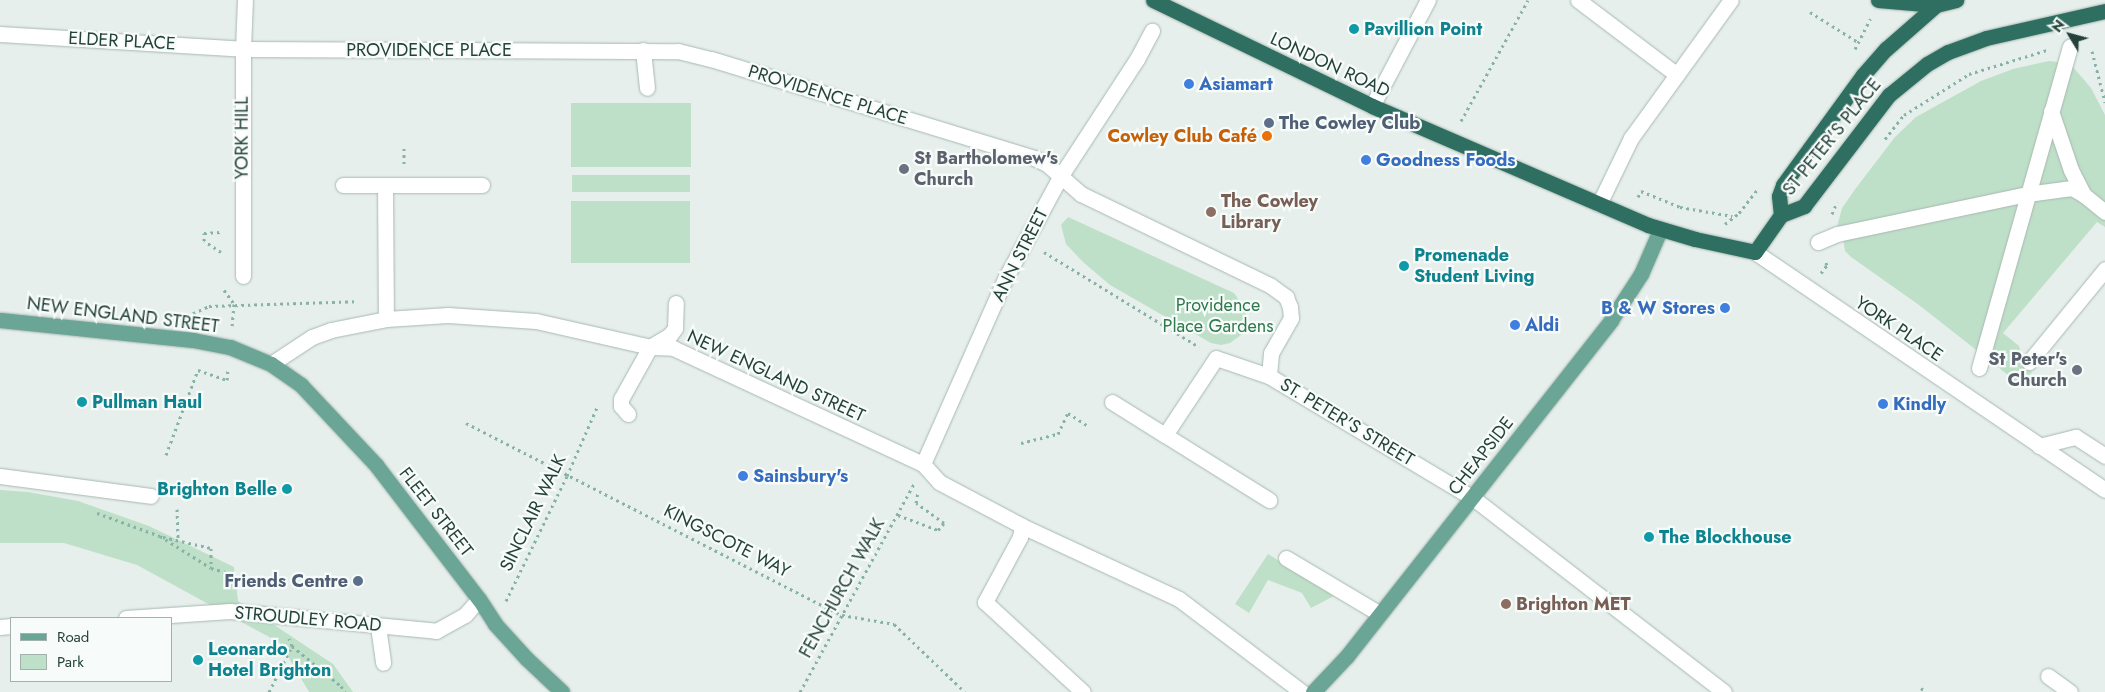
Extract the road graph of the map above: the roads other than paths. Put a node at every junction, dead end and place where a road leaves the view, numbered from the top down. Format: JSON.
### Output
{"nodes":[{"id":1,"x":245,"y":0,"type":"edge"},
{"id":2,"x":1153,"y":0,"type":"edge"},
{"id":3,"x":1428,"y":0,"type":"edge"},
{"id":4,"x":1578,"y":0,"type":"edge"},
{"id":5,"x":1731,"y":0,"type":"edge"},
{"id":6,"x":1956,"y":0,"type":"edge"},
{"id":7,"x":1936,"y":5,"type":"junction"},
{"id":8,"x":1876,"y":6,"type":"edge"},
{"id":9,"x":2105,"y":11,"type":"edge"},
{"id":10,"x":1152,"y":31,"type":"dead end"},
{"id":11,"x":0,"y":34,"type":"edge"},
{"id":12,"x":2070,"y":47,"type":"road end"},
{"id":13,"x":243,"y":49,"type":"junction"},
{"id":14,"x":644,"y":50,"type":"junction"},
{"id":15,"x":1676,"y":74,"type":"junction"},
{"id":16,"x":647,"y":88,"type":"dead end"},
{"id":17,"x":1372,"y":106,"type":"junction"},
{"id":18,"x":2050,"y":110,"type":"junction"},
{"id":19,"x":1060,"y":177,"type":"junction"},
{"id":20,"x":343,"y":185,"type":"dead end"},
{"id":21,"x":385,"y":185,"type":"junction"},
{"id":22,"x":482,"y":185,"type":"dead end"},
{"id":23,"x":2028,"y":194,"type":"junction"},
{"id":24,"x":2084,"y":195,"type":"junction"},
{"id":25,"x":1599,"y":204,"type":"junction"},
{"id":26,"x":2105,"y":212,"type":"edge"},
{"id":27,"x":1781,"y":215,"type":"junction"},
{"id":28,"x":1660,"y":230,"type":"junction"},
{"id":29,"x":1818,"y":242,"type":"road end"},
{"id":30,"x":1755,"y":252,"type":"junction"},
{"id":31,"x":2105,"y":269,"type":"edge"},
{"id":32,"x":243,"y":276,"type":"dead end"},
{"id":33,"x":676,"y":303,"type":"dead end"},
{"id":34,"x":386,"y":318,"type":"junction"},
{"id":35,"x":0,"y":320,"type":"edge"},
{"id":36,"x":650,"y":347,"type":"junction"},
{"id":37,"x":2029,"y":362,"type":"dead end"},
{"id":38,"x":271,"y":364,"type":"junction"},
{"id":39,"x":1978,"y":368,"type":"dead end"},
{"id":40,"x":1270,"y":376,"type":"junction"},
{"id":41,"x":1112,"y":402,"type":"dead end"},
{"id":42,"x":628,"y":414,"type":"dead end"},
{"id":43,"x":1165,"y":435,"type":"junction"},
{"id":44,"x":2039,"y":446,"type":"junction"},
{"id":45,"x":2105,"y":456,"type":"edge"},
{"id":46,"x":923,"y":464,"type":"junction"},
{"id":47,"x":0,"y":476,"type":"edge"},
{"id":48,"x":2105,"y":490,"type":"edge"},
{"id":49,"x":151,"y":496,"type":"dead end"},
{"id":50,"x":1473,"y":498,"type":"junction"},
{"id":51,"x":1269,"y":500,"type":"dead end"},
{"id":52,"x":1022,"y":526,"type":"junction"},
{"id":53,"x":1286,"y":558,"type":"dead end"},
{"id":54,"x":479,"y":598,"type":"junction"},
{"id":55,"x":1380,"y":614,"type":"junction"},
{"id":56,"x":141,"y":617,"type":"edge"},
{"id":57,"x":378,"y":626,"type":"junction"},
{"id":58,"x":383,"y":662,"type":"dead end"},
{"id":59,"x":2048,"y":676,"type":"dead end"},
{"id":60,"x":562,"y":692,"type":"edge"},
{"id":61,"x":1083,"y":692,"type":"edge"},
{"id":62,"x":1302,"y":692,"type":"edge"},
{"id":63,"x":1313,"y":692,"type":"edge"},
{"id":64,"x":1724,"y":692,"type":"edge"},
{"id":65,"x":2070,"y":692,"type":"edge"}],
"edges":[{"from":1,"to":13,"type":"street","name":"YORK HILL"},
{"from":2,"to":17,"type":"highway","name":"LONDON ROAD"},
{"from":3,"to":17,"type":"street"},
{"from":4,"to":15,"type":"street"},
{"from":5,"to":15,"type":"street"},
{"from":6,"to":7,"type":"highway","name":"ST PETER'S PLACE"},
{"from":7,"to":8,"type":"highway"},
{"from":7,"to":27,"type":"highway","name":"ST PETER'S PLACE"},
{"from":9,"to":27,"type":"highway","name":"ST PETER'S PLACE"},
{"from":10,"to":19,"type":"street","name":"ANN STREET"},
{"from":11,"to":13,"type":"street","name":"ELDER PLACE"},
{"from":12,"to":18,"type":"street"},
{"from":13,"to":14,"type":"street","name":"PROVIDENCE PLACE"},
{"from":13,"to":32,"type":"street","name":"YORK HILL"},
{"from":14,"to":16,"type":"street"},
{"from":14,"to":19,"type":"street","name":"PROVIDENCE PLACE"},
{"from":15,"to":25,"type":"street"},
{"from":17,"to":25,"type":"highway","name":"LONDON ROAD"},
{"from":18,"to":23,"type":"street"},
{"from":18,"to":24,"type":"street"},
{"from":19,"to":40,"type":"street","name":"PROVIDENCE PLACE"},
{"from":19,"to":46,"type":"street","name":"ANN STREET"},
{"from":20,"to":21,"type":"street"},
{"from":21,"to":22,"type":"street"},
{"from":21,"to":34,"type":"street"},
{"from":23,"to":24,"type":"street"},
{"from":23,"to":29,"type":"street"},
{"from":23,"to":39,"type":"street"},
{"from":24,"to":26,"type":"street"},
{"from":25,"to":28,"type":"highway","name":"LONDON ROAD"},
{"from":27,"to":30,"type":"highway","name":"ST PETER'S PLACE"},
{"from":28,"to":30,"type":"highway","name":"YORK PLACE"},
{"from":28,"to":50,"type":"main road","name":"CHEAPSIDE"},
{"from":30,"to":44,"type":"street","name":"YORK PLACE"},
{"from":31,"to":37,"type":"street"},
{"from":33,"to":36,"type":"street"},
{"from":34,"to":36,"type":"street","name":"NEW ENGLAND STREET"},
{"from":34,"to":38,"type":"street","name":"NEW ENGLAND STREET"},
{"from":35,"to":38,"type":"main road","name":"NEW ENGLAND STREET"},
{"from":36,"to":42,"type":"street"},
{"from":36,"to":46,"type":"street","name":"NEW ENGLAND STREET"},
{"from":38,"to":54,"type":"main road","name":"FLEET STREET"},
{"from":40,"to":43,"type":"street","name":"ST. PETER'S STREET"},
{"from":40,"to":50,"type":"street","name":"ST. PETER'S STREET"},
{"from":41,"to":43,"type":"street"},
{"from":43,"to":51,"type":"street"},
{"from":44,"to":45,"type":"street"},
{"from":44,"to":48,"type":"street","name":"YORK PLACE"},
{"from":46,"to":52,"type":"street","name":"NEW ENGLAND STREET"},
{"from":47,"to":49,"type":"street"},
{"from":50,"to":55,"type":"main road","name":"CHEAPSIDE"},
{"from":50,"to":64,"type":"street","name":"ST. PETER'S STREET"},
{"from":52,"to":61,"type":"street"},
{"from":52,"to":62,"type":"street","name":"NEW ENGLAND STREET"},
{"from":53,"to":55,"type":"street"},
{"from":54,"to":57,"type":"street","name":"STROUDLEY ROAD"},
{"from":54,"to":60,"type":"main road","name":"FLEET STREET"},
{"from":55,"to":63,"type":"main road","name":"CHEAPSIDE"},
{"from":56,"to":57,"type":"street","name":"STROUDLEY ROAD"},
{"from":57,"to":58,"type":"street"},
{"from":59,"to":65,"type":"street"}]}
